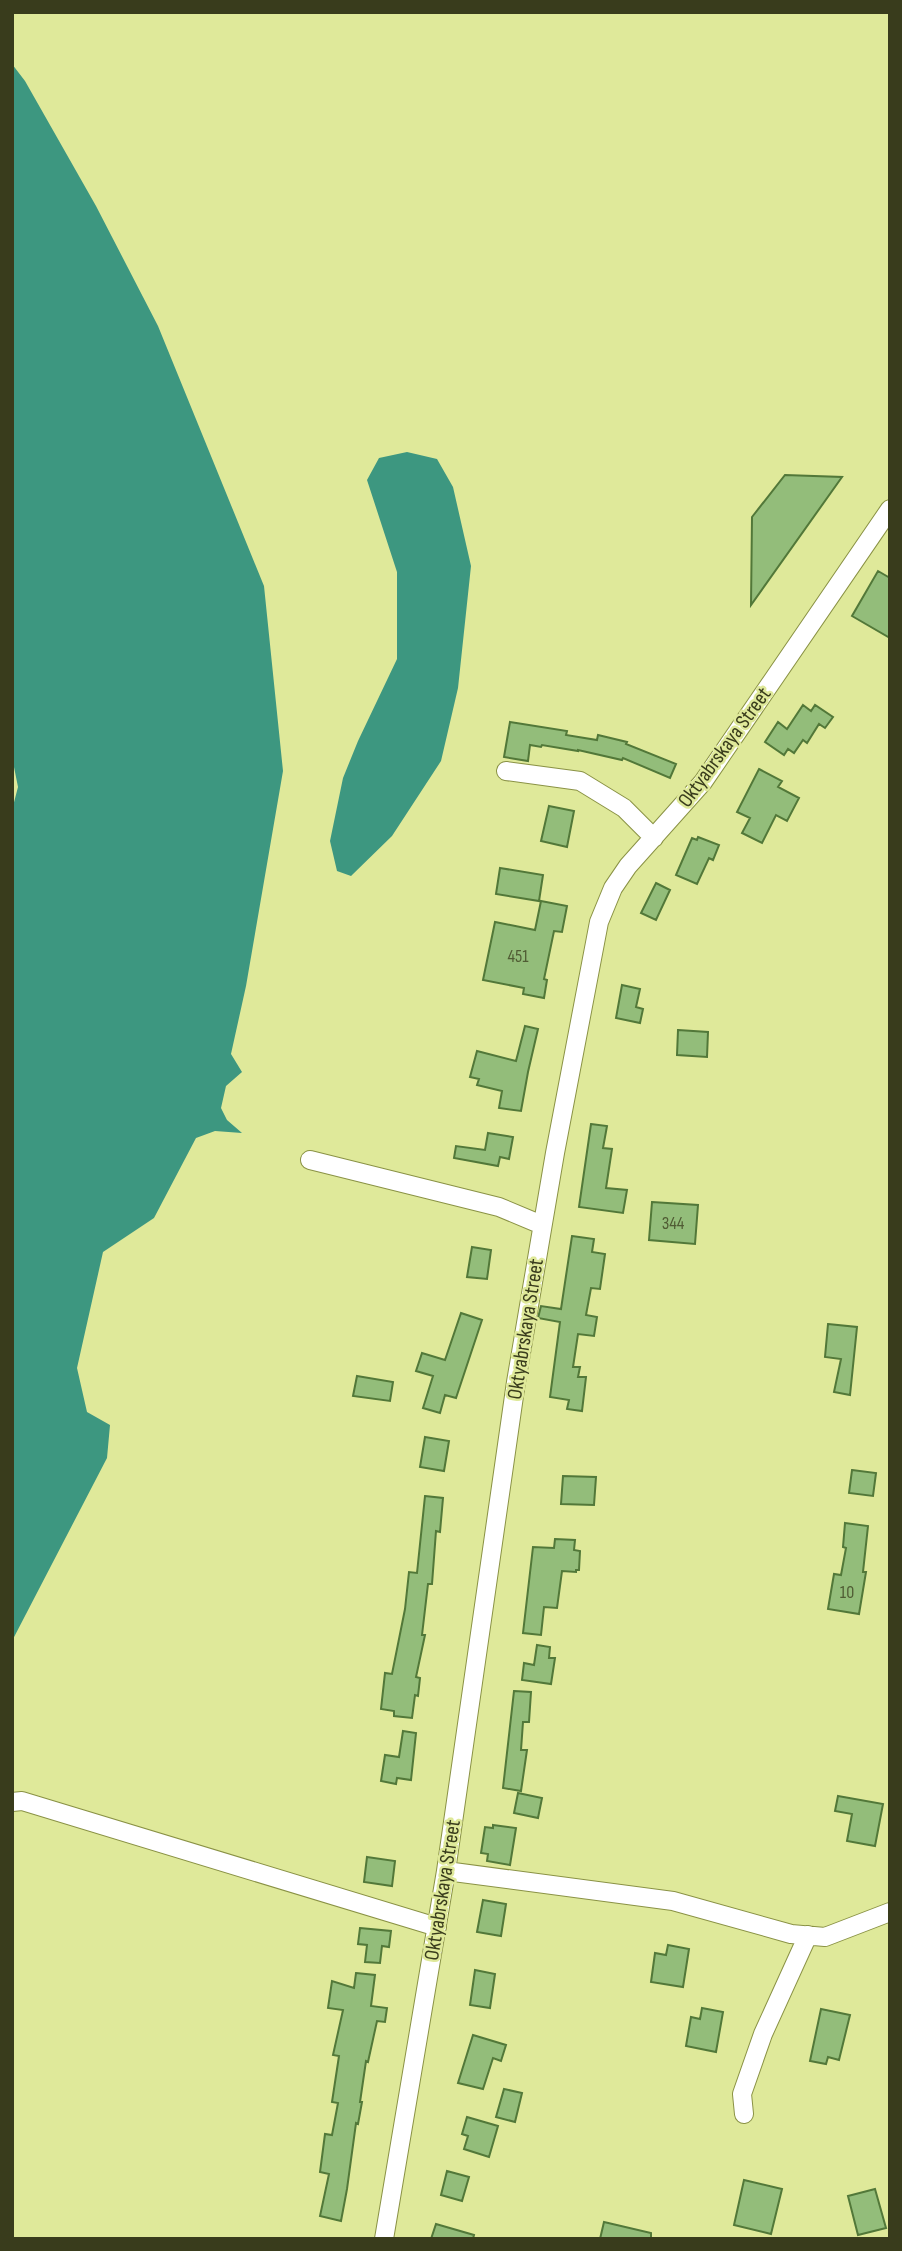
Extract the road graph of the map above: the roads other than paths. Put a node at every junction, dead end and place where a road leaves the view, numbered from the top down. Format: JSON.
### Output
{"nodes":[{"id":1,"x":890,"y":509,"type":"edge"},
{"id":2,"x":506,"y":771,"type":"dead end"},
{"id":3,"x":654,"y":838,"type":"junction"},
{"id":4,"x":310,"y":1160,"type":"dead end"},
{"id":5,"x":542,"y":1226,"type":"junction"},
{"id":6,"x":12,"y":1802,"type":"edge"},
{"id":7,"x":446,"y":1871,"type":"junction"},
{"id":8,"x":890,"y":1912,"type":"edge"},
{"id":9,"x":437,"y":1927,"type":"junction"},
{"id":10,"x":808,"y":1936,"type":"junction"},
{"id":11,"x":744,"y":2114,"type":"dead end"},
{"id":12,"x":384,"y":2239,"type":"edge"}],
"edges":[{"from":1,"to":3,"type":"street","name":"Oktyabrskaya Street"},
{"from":2,"to":3,"type":"street"},
{"from":3,"to":5,"type":"street","name":"Oktyabrskaya Street"},
{"from":4,"to":5,"type":"street"},
{"from":5,"to":7,"type":"street","name":"Oktyabrskaya Street"},
{"from":6,"to":9,"type":"street"},
{"from":7,"to":9,"type":"street","name":"Oktyabrskaya Street"},
{"from":7,"to":10,"type":"street"},
{"from":8,"to":10,"type":"street"},
{"from":9,"to":12,"type":"street","name":"Oktyabrskaya Street"},
{"from":10,"to":11,"type":"street"}]}
